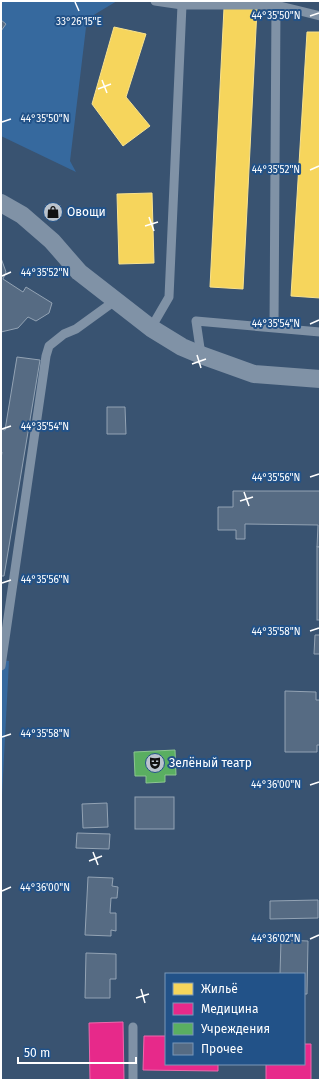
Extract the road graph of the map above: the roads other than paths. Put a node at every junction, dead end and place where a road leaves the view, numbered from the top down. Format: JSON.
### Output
{"nodes":[{"id":1,"x":155,"y":1,"type":"edge"},
{"id":2,"x":182,"y":5,"type":"junction"},
{"id":3,"x":276,"y":5,"type":"junction"},
{"id":4,"x":320,"y":16,"type":"edge"},
{"id":5,"x":1,"y":203,"type":"edge"},
{"id":6,"x":116,"y":300,"type":"junction"},
{"id":7,"x":151,"y":328,"type":"junction"},
{"id":8,"x":274,"y":328,"type":"junction"},
{"id":9,"x":320,"y":332,"type":"edge"},
{"id":10,"x":201,"y":355,"type":"junction"},
{"id":11,"x":320,"y":379,"type":"edge"},
{"id":12,"x":1,"y":666,"type":"edge"},
{"id":13,"x":133,"y":1027,"type":"dead end"},
{"id":14,"x":133,"y":1080,"type":"edge"}],
"edges":[{"from":1,"to":2,"type":"lane"},
{"from":2,"to":3,"type":"lane"},
{"from":2,"to":7,"type":"lane"},
{"from":3,"to":4,"type":"lane"},
{"from":3,"to":8,"type":"lane"},
{"from":5,"to":6,"type":"street"},
{"from":6,"to":7,"type":"street"},
{"from":6,"to":12,"type":"lane"},
{"from":7,"to":10,"type":"street"},
{"from":8,"to":9,"type":"lane"},
{"from":8,"to":10,"type":"lane"},
{"from":10,"to":11,"type":"street"},
{"from":13,"to":14,"type":"lane"}]}
